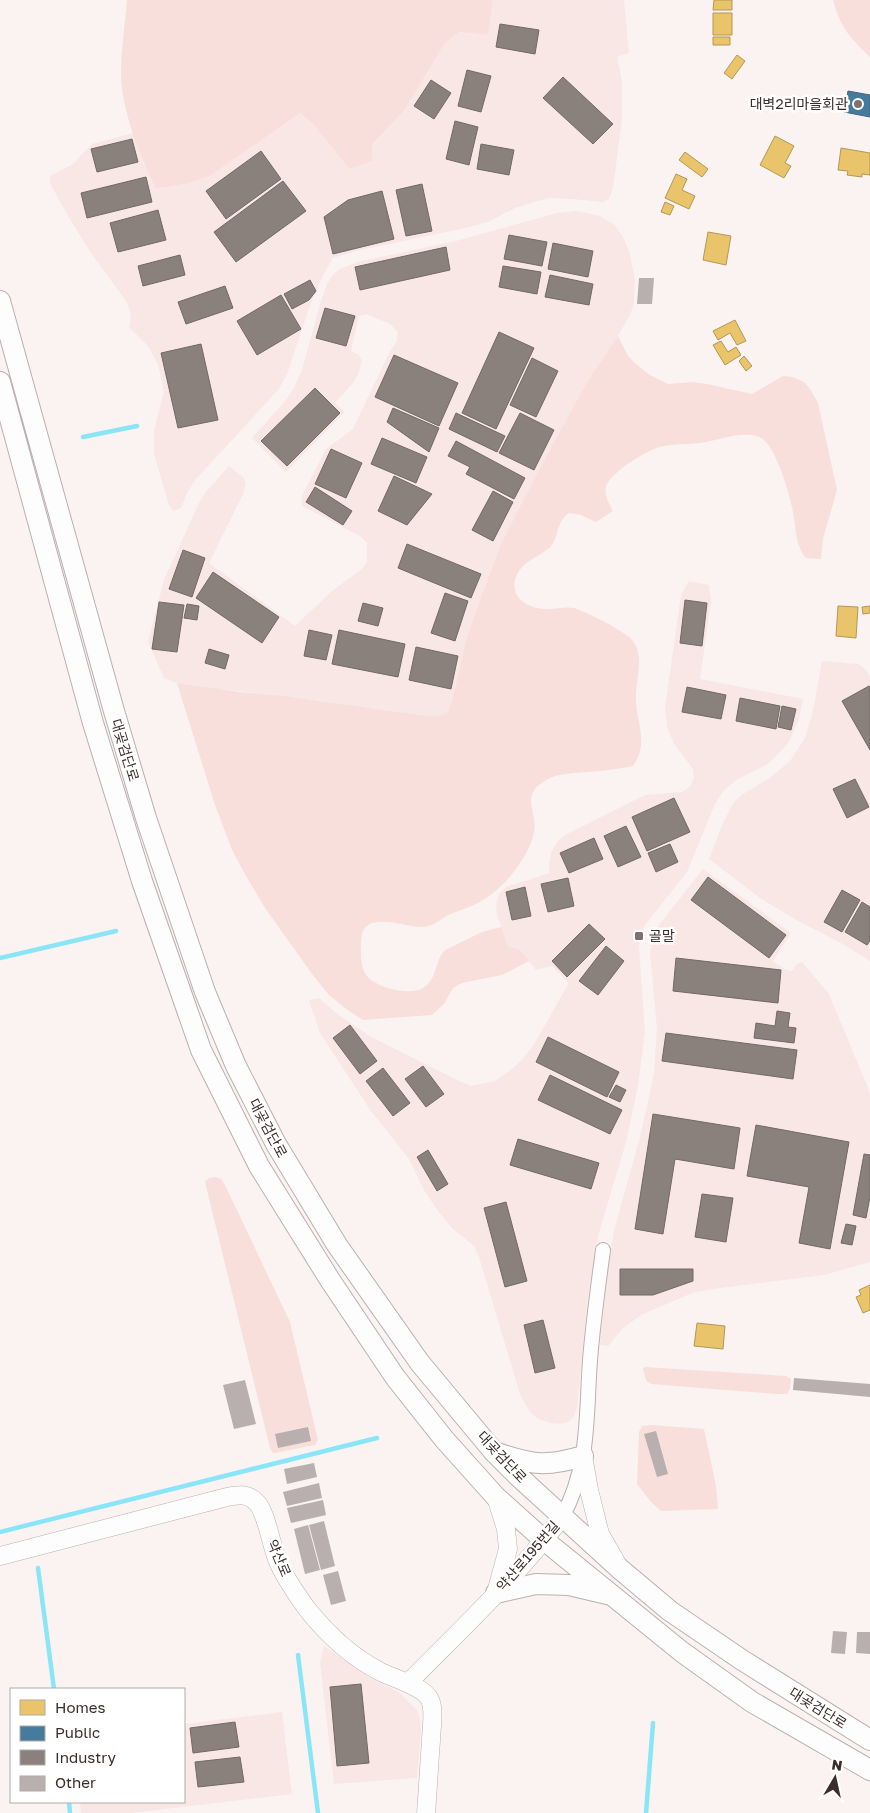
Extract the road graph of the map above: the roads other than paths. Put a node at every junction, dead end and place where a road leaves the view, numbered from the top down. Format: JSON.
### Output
{"nodes":[{"id":1,"x":0,"y":301,"type":"edge"},
{"id":2,"x":0,"y":382,"type":"edge"},
{"id":3,"x":603,"y":1250,"type":"dead end"},
{"id":4,"x":494,"y":1452,"type":"junction"},
{"id":5,"x":583,"y":1456,"type":"junction"},
{"id":6,"x":496,"y":1497,"type":"junction"},
{"id":7,"x":562,"y":1517,"type":"junction"},
{"id":8,"x":544,"y":1540,"type":"junction"},
{"id":9,"x":0,"y":1556,"type":"edge"},
{"id":10,"x":620,"y":1569,"type":"junction"},
{"id":11,"x":496,"y":1593,"type":"junction"},
{"id":12,"x":610,"y":1595,"type":"junction"},
{"id":13,"x":408,"y":1683,"type":"junction"},
{"id":14,"x":870,"y":1740,"type":"edge"},
{"id":15,"x":870,"y":1770,"type":"edge"},
{"id":16,"x":426,"y":1813,"type":"edge"}],
"edges":[{"from":1,"to":4,"type":"main road","name":"대곶검단로"},
{"from":2,"to":6,"type":"main road","name":"대곶검단로"},
{"from":3,"to":5,"type":"street","name":"약산로195번길"},
{"from":4,"to":5,"type":"main road"},
{"from":4,"to":7,"type":"main road","name":"대곶검단로"},
{"from":5,"to":7,"type":"street","name":"약산로195번길"},
{"from":5,"to":10,"type":"street"},
{"from":6,"to":8,"type":"main road","name":"대곶검단로"},
{"from":6,"to":11,"type":"street"},
{"from":7,"to":8,"type":"street","name":"약산로195번길"},
{"from":7,"to":10,"type":"main road","name":"대곶검단로"},
{"from":8,"to":11,"type":"street","name":"약산로195번길"},
{"from":8,"to":12,"type":"main road","name":"대곶검단로"},
{"from":9,"to":13,"type":"street","name":"약산로"},
{"from":10,"to":14,"type":"main road","name":"대곶검단로"},
{"from":11,"to":12,"type":"main road"},
{"from":11,"to":13,"type":"street","name":"약산로195번길"},
{"from":12,"to":15,"type":"main road","name":"대곶검단로"},
{"from":13,"to":16,"type":"street","name":"약산로"}]}
